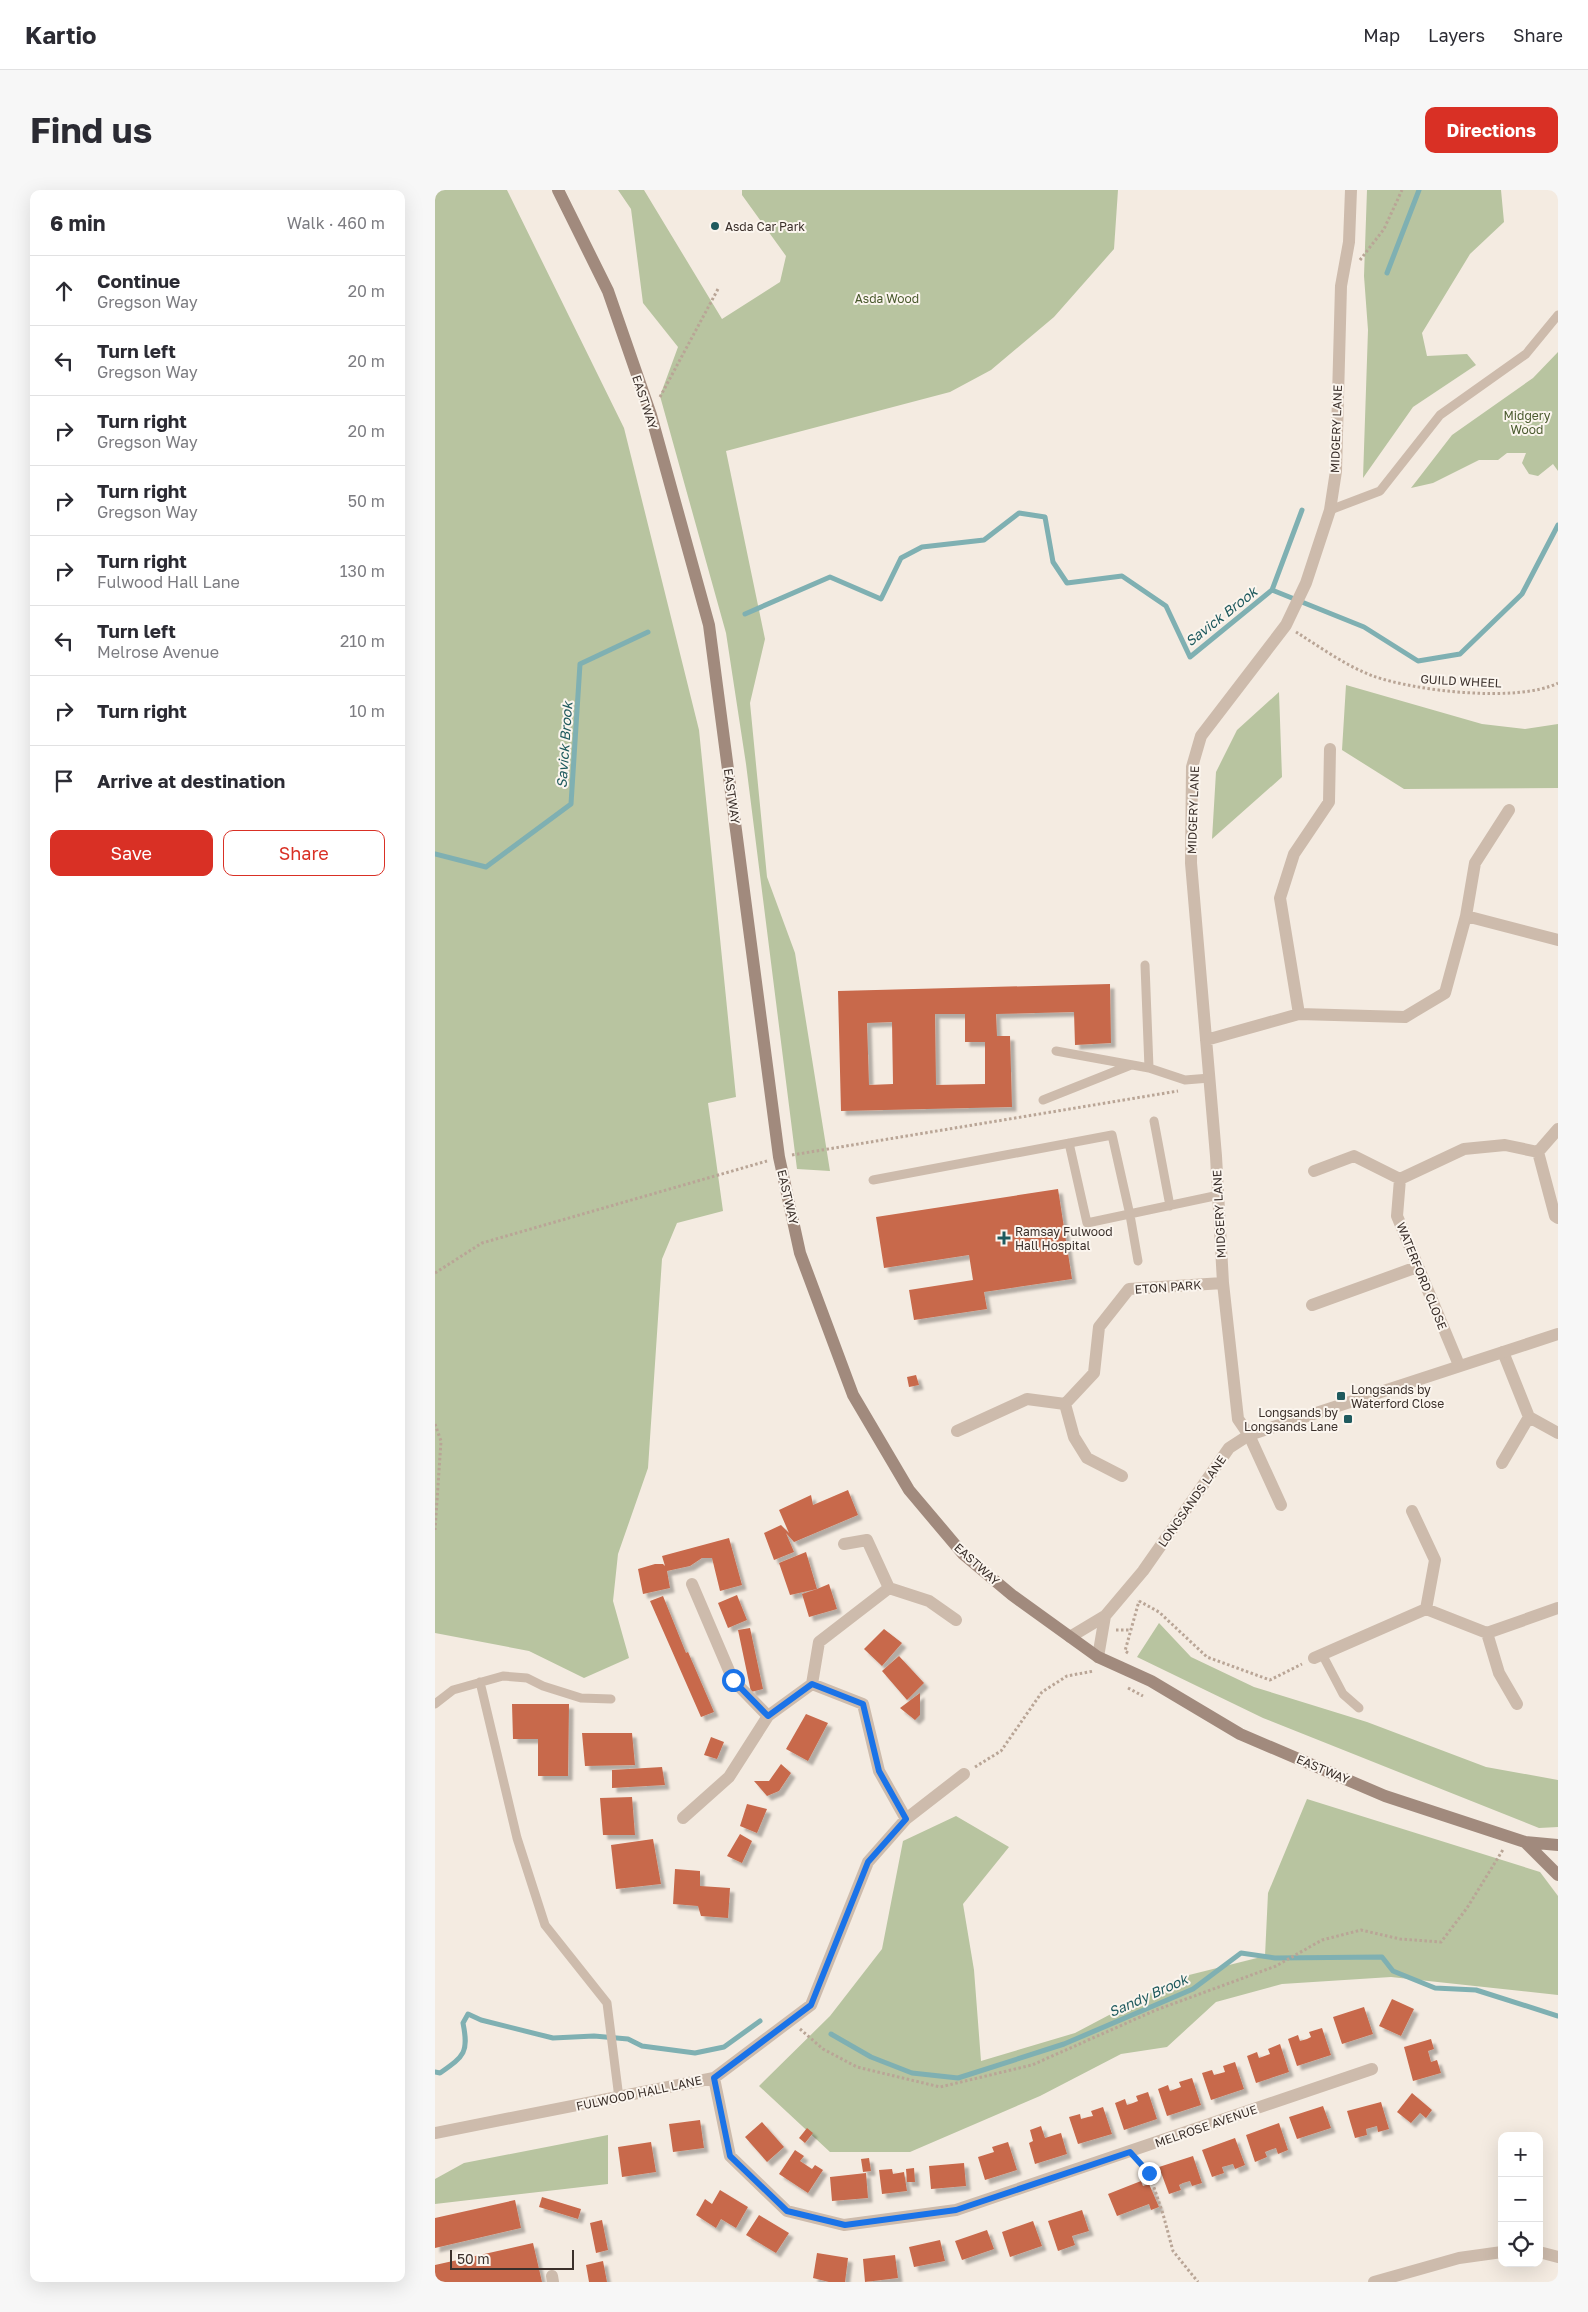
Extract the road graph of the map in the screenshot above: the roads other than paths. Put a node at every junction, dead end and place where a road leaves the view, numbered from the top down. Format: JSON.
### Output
{"nodes":[{"id":1,"x":558,"y":190,"type":"edge"},
{"id":2,"x":1351,"y":190,"type":"edge"},
{"id":3,"x":1558,"y":315,"type":"edge"},
{"id":4,"x":1330,"y":510,"type":"junction"},
{"id":5,"x":1330,"y":749,"type":"dead end"},
{"id":6,"x":1509,"y":810,"type":"dead end"},
{"id":7,"x":1466,"y":916,"type":"junction"},
{"id":8,"x":1558,"y":940,"type":"edge"},
{"id":9,"x":1145,"y":965,"type":"dead end"},
{"id":10,"x":1299,"y":1014,"type":"junction"},
{"id":11,"x":1206,"y":1040,"type":"junction"},
{"id":12,"x":1056,"y":1051,"type":"dead end"},
{"id":13,"x":1131,"y":1065,"type":"junction"},
{"id":14,"x":1149,"y":1068,"type":"junction"},
{"id":15,"x":1210,"y":1078,"type":"junction"},
{"id":16,"x":1043,"y":1100,"type":"dead end"},
{"id":17,"x":1154,"y":1121,"type":"dead end"},
{"id":18,"x":1558,"y":1129,"type":"edge"},
{"id":19,"x":1069,"y":1143,"type":"junction"},
{"id":20,"x":1538,"y":1152,"type":"junction"},
{"id":21,"x":1314,"y":1171,"type":"dead end"},
{"id":22,"x":1400,"y":1179,"type":"junction"},
{"id":23,"x":873,"y":1180,"type":"dead end"},
{"id":24,"x":1219,"y":1195,"type":"junction"},
{"id":25,"x":1170,"y":1206,"type":"junction"},
{"id":26,"x":1130,"y":1215,"type":"junction"},
{"id":27,"x":1558,"y":1218,"type":"edge"},
{"id":28,"x":1138,"y":1261,"type":"dead end"},
{"id":29,"x":1417,"y":1267,"type":"junction"},
{"id":30,"x":1223,"y":1283,"type":"junction"},
{"id":31,"x":1312,"y":1305,"type":"dead end"},
{"id":32,"x":1558,"y":1334,"type":"edge"},
{"id":33,"x":1503,"y":1352,"type":"junction"},
{"id":34,"x":1459,"y":1365,"type":"junction"},
{"id":35,"x":1065,"y":1404,"type":"junction"},
{"id":36,"x":1529,"y":1417,"type":"junction"},
{"id":37,"x":957,"y":1431,"type":"dead end"},
{"id":38,"x":1558,"y":1433,"type":"edge"},
{"id":39,"x":1249,"y":1435,"type":"junction"},
{"id":40,"x":1502,"y":1463,"type":"dead end"},
{"id":41,"x":1122,"y":1476,"type":"dead end"},
{"id":42,"x":1281,"y":1505,"type":"dead end"},
{"id":43,"x":1412,"y":1511,"type":"dead end"},
{"id":44,"x":844,"y":1544,"type":"dead end"},
{"id":45,"x":691,"y":1584,"type":"dead end"},
{"id":46,"x":889,"y":1588,"type":"junction"},
{"id":47,"x":1558,"y":1608,"type":"edge"},
{"id":48,"x":1426,"y":1609,"type":"junction"},
{"id":49,"x":1105,"y":1616,"type":"junction"},
{"id":50,"x":956,"y":1620,"type":"dead end"},
{"id":51,"x":1487,"y":1633,"type":"junction"},
{"id":52,"x":1071,"y":1638,"type":"junction"},
{"id":53,"x":1098,"y":1656,"type":"junction"},
{"id":54,"x":1318,"y":1656,"type":"joint"},
{"id":55,"x":480,"y":1682,"type":"junction"},
{"id":56,"x":812,"y":1684,"type":"junction"},
{"id":57,"x":611,"y":1699,"type":"dead end"},
{"id":58,"x":435,"y":1704,"type":"edge"},
{"id":59,"x":1517,"y":1704,"type":"dead end"},
{"id":60,"x":1359,"y":1708,"type":"dead end"},
{"id":61,"x":768,"y":1716,"type":"junction"},
{"id":62,"x":964,"y":1774,"type":"road end"},
{"id":63,"x":683,"y":1818,"type":"dead end"},
{"id":64,"x":906,"y":1819,"type":"junction"},
{"id":65,"x":1525,"y":1842,"type":"junction"},
{"id":66,"x":1558,"y":1845,"type":"edge"},
{"id":67,"x":1558,"y":1875,"type":"edge"},
{"id":68,"x":1372,"y":2069,"type":"dead end"},
{"id":69,"x":714,"y":2078,"type":"junction"},
{"id":70,"x":619,"y":2098,"type":"junction"},
{"id":71,"x":435,"y":2133,"type":"edge"},
{"id":72,"x":1498,"y":2253,"type":"edge"},
{"id":73,"x":1543,"y":2253,"type":"edge"},
{"id":74,"x":1558,"y":2257,"type":"edge"},
{"id":75,"x":1373,"y":2282,"type":"edge"}],
"edges":[{"from":1,"to":52,"type":"main road","name":"EASTWAY"},
{"from":2,"to":4,"type":"street","name":"MIDGERY LANE"},
{"from":3,"to":4,"type":"lane"},
{"from":4,"to":11,"type":"street","name":"MIDGERY LANE"},
{"from":5,"to":10,"type":"street"},
{"from":6,"to":7,"type":"street"},
{"from":7,"to":8,"type":"street"},
{"from":7,"to":10,"type":"street"},
{"from":9,"to":14,"type":"lane"},
{"from":10,"to":11,"type":"street"},
{"from":11,"to":15,"type":"street","name":"MIDGERY LANE"},
{"from":12,"to":13,"type":"lane"},
{"from":13,"to":14,"type":"lane"},
{"from":13,"to":16,"type":"lane"},
{"from":14,"to":15,"type":"lane"},
{"from":15,"to":24,"type":"street","name":"MIDGERY LANE"},
{"from":17,"to":25,"type":"lane"},
{"from":18,"to":20,"type":"street"},
{"from":19,"to":23,"type":"lane"},
{"from":19,"to":26,"type":"lane"},
{"from":19,"to":26,"type":"lane"},
{"from":20,"to":22,"type":"street"},
{"from":20,"to":27,"type":"street"},
{"from":21,"to":22,"type":"street"},
{"from":22,"to":29,"type":"street","name":"WATERFORD CLOSE"},
{"from":24,"to":25,"type":"lane"},
{"from":24,"to":30,"type":"street","name":"MIDGERY LANE"},
{"from":25,"to":26,"type":"lane"},
{"from":26,"to":28,"type":"lane"},
{"from":29,"to":31,"type":"street"},
{"from":29,"to":34,"type":"street","name":"WATERFORD CLOSE"},
{"from":30,"to":35,"type":"street","name":"ETON PARK"},
{"from":30,"to":39,"type":"street","name":"MIDGERY LANE"},
{"from":32,"to":33,"type":"street","name":"LONGSANDS LANE"},
{"from":33,"to":34,"type":"street","name":"LONGSANDS LANE"},
{"from":33,"to":36,"type":"street"},
{"from":34,"to":39,"type":"street","name":"LONGSANDS LANE"},
{"from":35,"to":37,"type":"street"},
{"from":35,"to":41,"type":"street"},
{"from":36,"to":38,"type":"street"},
{"from":36,"to":40,"type":"street"},
{"from":39,"to":42,"type":"street","name":"MIDGERY LANE"},
{"from":39,"to":49,"type":"street","name":"LONGSANDS LANE"},
{"from":43,"to":48,"type":"street"},
{"from":44,"to":46,"type":"street"},
{"from":45,"to":61,"type":"street"},
{"from":46,"to":50,"type":"street"},
{"from":46,"to":56,"type":"street"},
{"from":47,"to":51,"type":"street"},
{"from":48,"to":51,"type":"street"},
{"from":48,"to":54,"type":"street"},
{"from":49,"to":52,"type":"street","name":"LONGSANDS LANE"},
{"from":49,"to":53,"type":"street"},
{"from":51,"to":59,"type":"street"},
{"from":52,"to":53,"type":"main road","name":"EASTWAY"},
{"from":53,"to":65,"type":"main road","name":"EASTWAY"},
{"from":54,"to":60,"type":"lane"},
{"from":55,"to":57,"type":"lane"},
{"from":55,"to":58,"type":"lane"},
{"from":55,"to":70,"type":"lane"},
{"from":56,"to":61,"type":"street"},
{"from":56,"to":64,"type":"street"},
{"from":61,"to":63,"type":"street"},
{"from":62,"to":64,"type":"street","name":"FULWOOD HALL LANE"},
{"from":64,"to":69,"type":"street","name":"FULWOOD HALL LANE"},
{"from":65,"to":66,"type":"main road","name":"EASTWAY"},
{"from":65,"to":67,"type":"main road","name":"EASTWAY"},
{"from":68,"to":69,"type":"street","name":"MELROSE AVENUE"},
{"from":69,"to":70,"type":"street","name":"FULWOOD HALL LANE"},
{"from":70,"to":71,"type":"street","name":"FULWOOD HALL LANE"},
{"from":72,"to":75,"type":"street"},
{"from":73,"to":74,"type":"street"}]}
